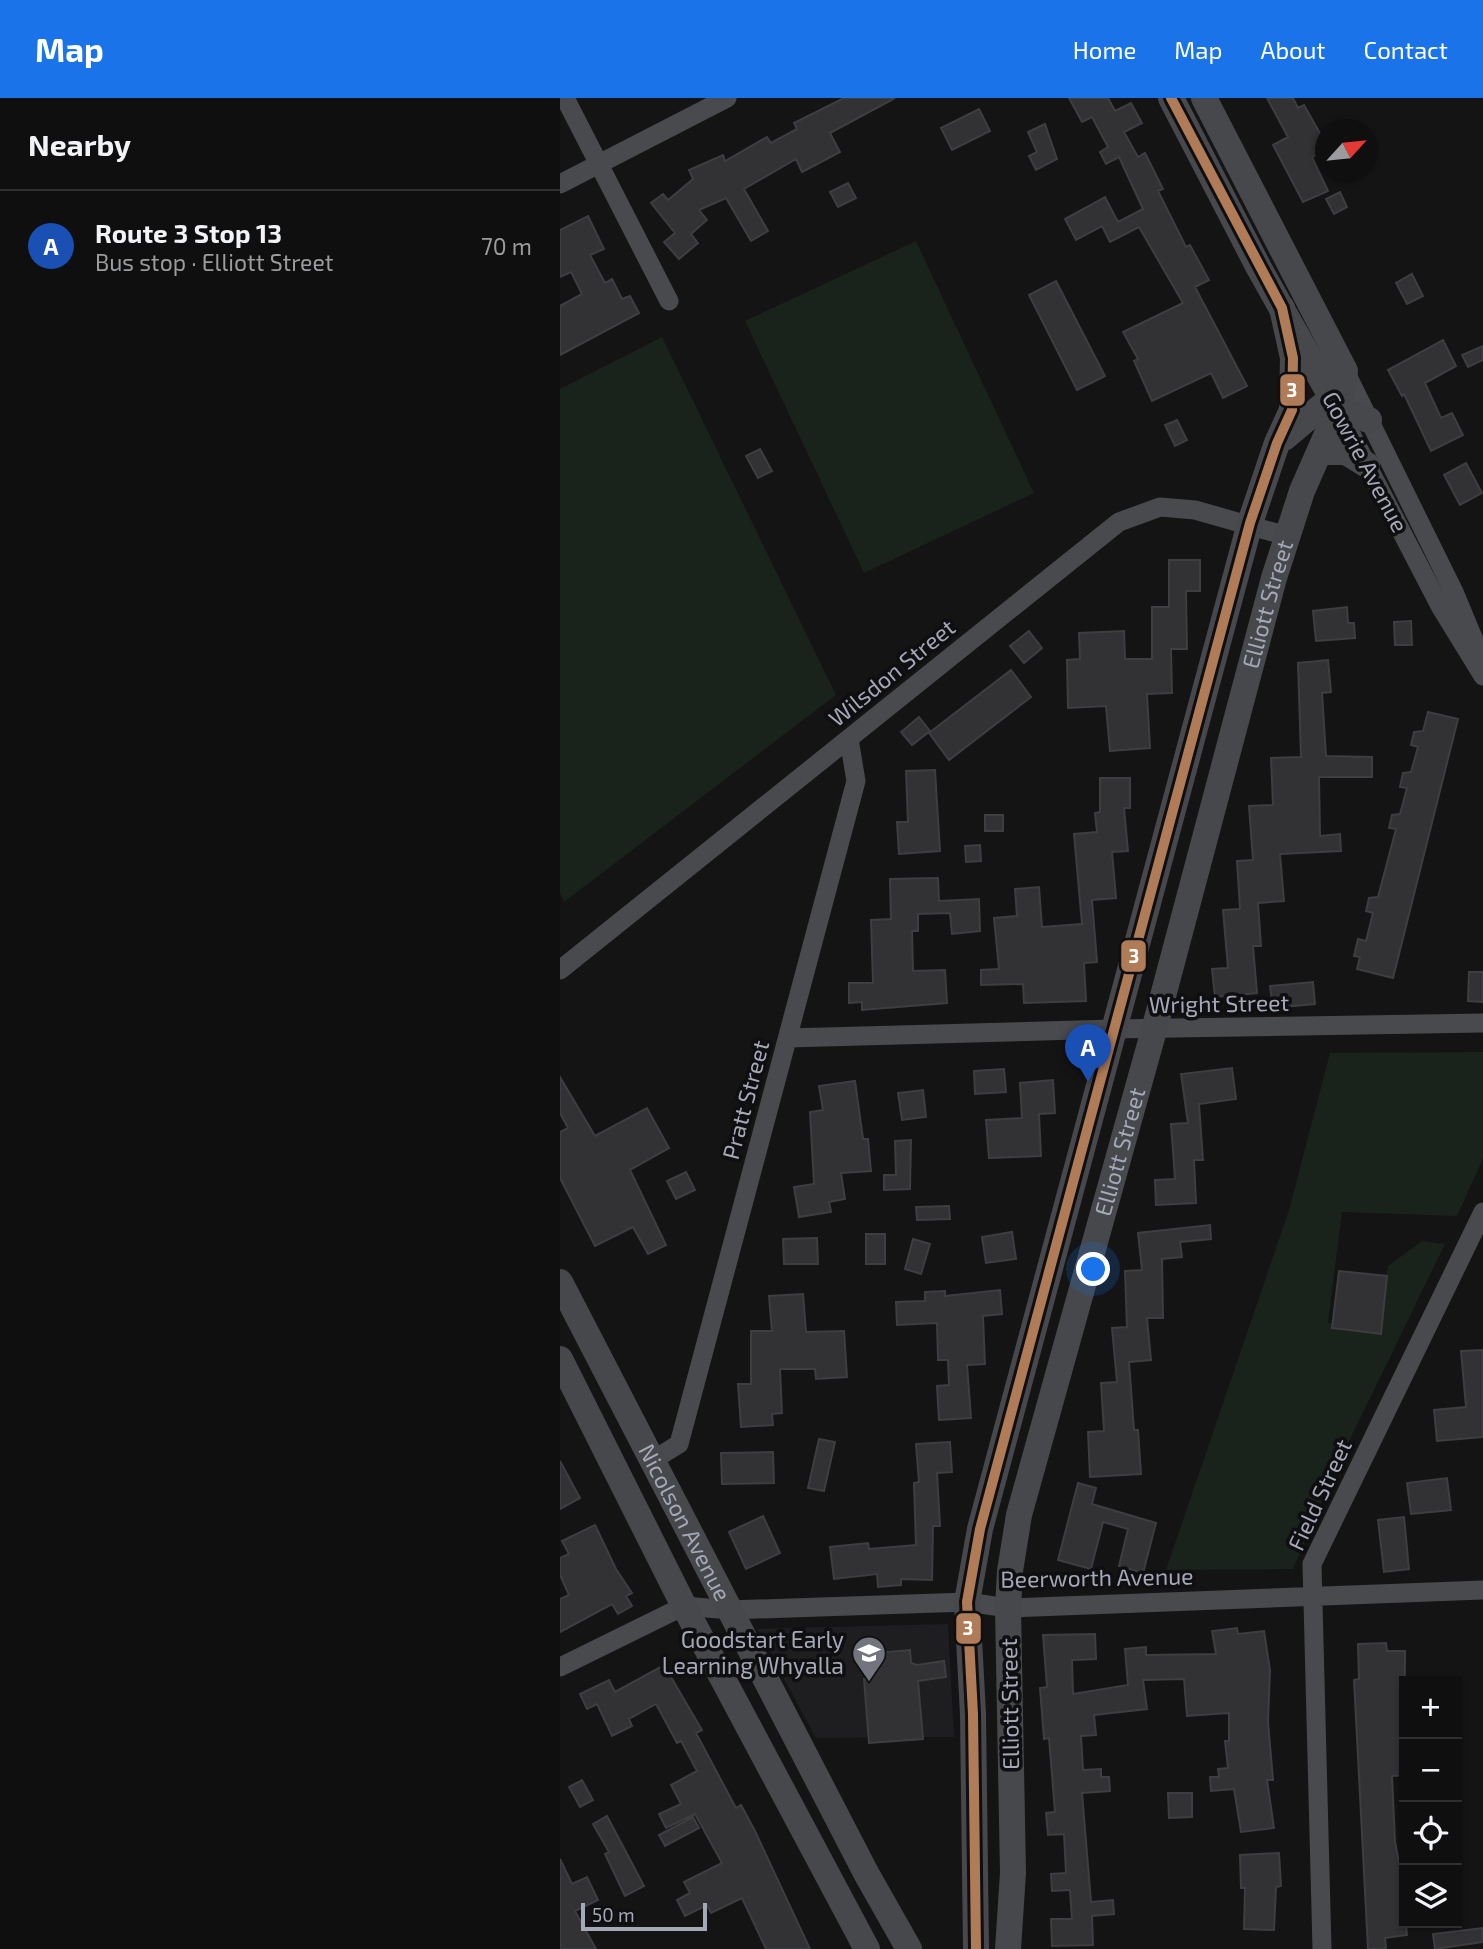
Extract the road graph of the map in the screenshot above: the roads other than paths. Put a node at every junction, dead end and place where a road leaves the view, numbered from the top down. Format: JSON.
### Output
{"nodes":[{"id":1,"x":565,"y":98,"type":"edge"},
{"id":2,"x":727,"y":98,"type":"edge"},
{"id":3,"x":1171,"y":98,"type":"edge"},
{"id":4,"x":1204,"y":98,"type":"edge"},
{"id":5,"x":598,"y":164,"type":"junction"},
{"id":6,"x":560,"y":184,"type":"edge"},
{"id":7,"x":670,"y":301,"type":"dead end"},
{"id":8,"x":1282,"y":308,"type":"junction"},
{"id":9,"x":1345,"y":371,"type":"junction"},
{"id":10,"x":1338,"y":409,"type":"junction"},
{"id":11,"x":1369,"y":420,"type":"junction"},
{"id":12,"x":1277,"y":443,"type":"junction"},
{"id":13,"x":1320,"y":452,"type":"junction"},
{"id":14,"x":1367,"y":465,"type":"junction"},
{"id":15,"x":1250,"y":523,"type":"junction"},
{"id":16,"x":1287,"y":536,"type":"junction"},
{"id":17,"x":1483,"y":662,"type":"edge"},
{"id":18,"x":1483,"y":676,"type":"edge"},
{"id":19,"x":849,"y":739,"type":"junction"},
{"id":20,"x":560,"y":970,"type":"edge"},
{"id":21,"x":1483,"y":1023,"type":"edge"},
{"id":22,"x":1114,"y":1029,"type":"junction"},
{"id":23,"x":1154,"y":1030,"type":"junction"},
{"id":24,"x":788,"y":1038,"type":"junction"},
{"id":25,"x":1483,"y":1212,"type":"edge"},
{"id":26,"x":560,"y":1282,"type":"edge"},
{"id":27,"x":567,"y":1315,"type":"edge"},
{"id":28,"x":560,"y":1359,"type":"edge"},
{"id":29,"x":653,"y":1460,"type":"junction"},
{"id":30,"x":1483,"y":1590,"type":"edge"},
{"id":31,"x":1312,"y":1595,"type":"junction"},
{"id":32,"x":967,"y":1602,"type":"junction"},
{"id":33,"x":684,"y":1606,"type":"junction"},
{"id":34,"x":1008,"y":1608,"type":"junction"},
{"id":35,"x":730,"y":1610,"type":"junction"},
{"id":36,"x":560,"y":1667,"type":"edge"},
{"id":37,"x":866,"y":1873,"type":"junction"},
{"id":38,"x":833,"y":1888,"type":"junction"},
{"id":39,"x":975,"y":1946,"type":"edge"},
{"id":40,"x":867,"y":1949,"type":"edge"},
{"id":41,"x":909,"y":1949,"type":"edge"},
{"id":42,"x":1008,"y":1949,"type":"edge"},
{"id":43,"x":1322,"y":1949,"type":"edge"}],
"edges":[{"from":1,"to":5,"type":"street"},
{"from":2,"to":5,"type":"street"},
{"from":3,"to":8,"type":"street","name":"Gowrie Avenue"},
{"from":4,"to":9,"type":"street","name":"Gowrie Avenue"},
{"from":5,"to":6,"type":"street"},
{"from":5,"to":7,"type":"street"},
{"from":8,"to":10,"type":"street","name":"Gowrie Avenue"},
{"from":8,"to":12,"type":"street","name":"Elliott Street"},
{"from":9,"to":10,"type":"street","name":"Elliott Street"},
{"from":9,"to":11,"type":"street","name":"Gowrie Avenue"},
{"from":10,"to":11,"type":"street"},
{"from":10,"to":12,"type":"street"},
{"from":10,"to":13,"type":"street","name":"Elliott Street"},
{"from":10,"to":14,"type":"street","name":"Gowrie Avenue"},
{"from":11,"to":17,"type":"street","name":"Gowrie Avenue"},
{"from":12,"to":15,"type":"street","name":"Elliott Street"},
{"from":13,"to":14,"type":"street"},
{"from":13,"to":16,"type":"street","name":"Elliott Street"},
{"from":14,"to":18,"type":"street","name":"Gowrie Avenue"},
{"from":15,"to":16,"type":"street","name":"Wilsdon Street"},
{"from":15,"to":19,"type":"street","name":"Wilsdon Street"},
{"from":15,"to":22,"type":"street","name":"Elliott Street"},
{"from":16,"to":23,"type":"street","name":"Elliott Street"},
{"from":19,"to":20,"type":"street","name":"Wilsdon Street"},
{"from":19,"to":24,"type":"street","name":"Pratt Street"},
{"from":21,"to":23,"type":"street","name":"Wright Street"},
{"from":22,"to":23,"type":"street","name":"Wright Street"},
{"from":22,"to":24,"type":"street","name":"Wright Street"},
{"from":22,"to":32,"type":"street","name":"Elliott Street"},
{"from":23,"to":34,"type":"street","name":"Elliott Street"},
{"from":24,"to":29,"type":"street","name":"Pratt Street"},
{"from":25,"to":31,"type":"street","name":"Field Street"},
{"from":26,"to":27,"type":"street","name":"Nicolson Avenue"},
{"from":27,"to":29,"type":"street","name":"Nicolson Avenue"},
{"from":28,"to":33,"type":"street","name":"Nicolson Avenue"},
{"from":29,"to":35,"type":"street","name":"Nicolson Avenue"},
{"from":30,"to":31,"type":"street","name":"Beerworth Avenue"},
{"from":31,"to":34,"type":"street","name":"Beerworth Avenue"},
{"from":31,"to":43,"type":"street","name":"Field Street"},
{"from":32,"to":34,"type":"street","name":"Beerworth Avenue"},
{"from":32,"to":35,"type":"street","name":"Beerworth Avenue"},
{"from":32,"to":39,"type":"street","name":"Elliott Street"},
{"from":33,"to":35,"type":"street","name":"Beerworth Avenue"},
{"from":33,"to":36,"type":"street"},
{"from":33,"to":38,"type":"street","name":"Nicolson Avenue"},
{"from":34,"to":42,"type":"street","name":"Elliott Street"},
{"from":35,"to":37,"type":"street","name":"Nicolson Avenue"},
{"from":37,"to":38,"type":"street"},
{"from":37,"to":41,"type":"street","name":"Nicolson Avenue"},
{"from":38,"to":40,"type":"street","name":"Nicolson Avenue"}]}
